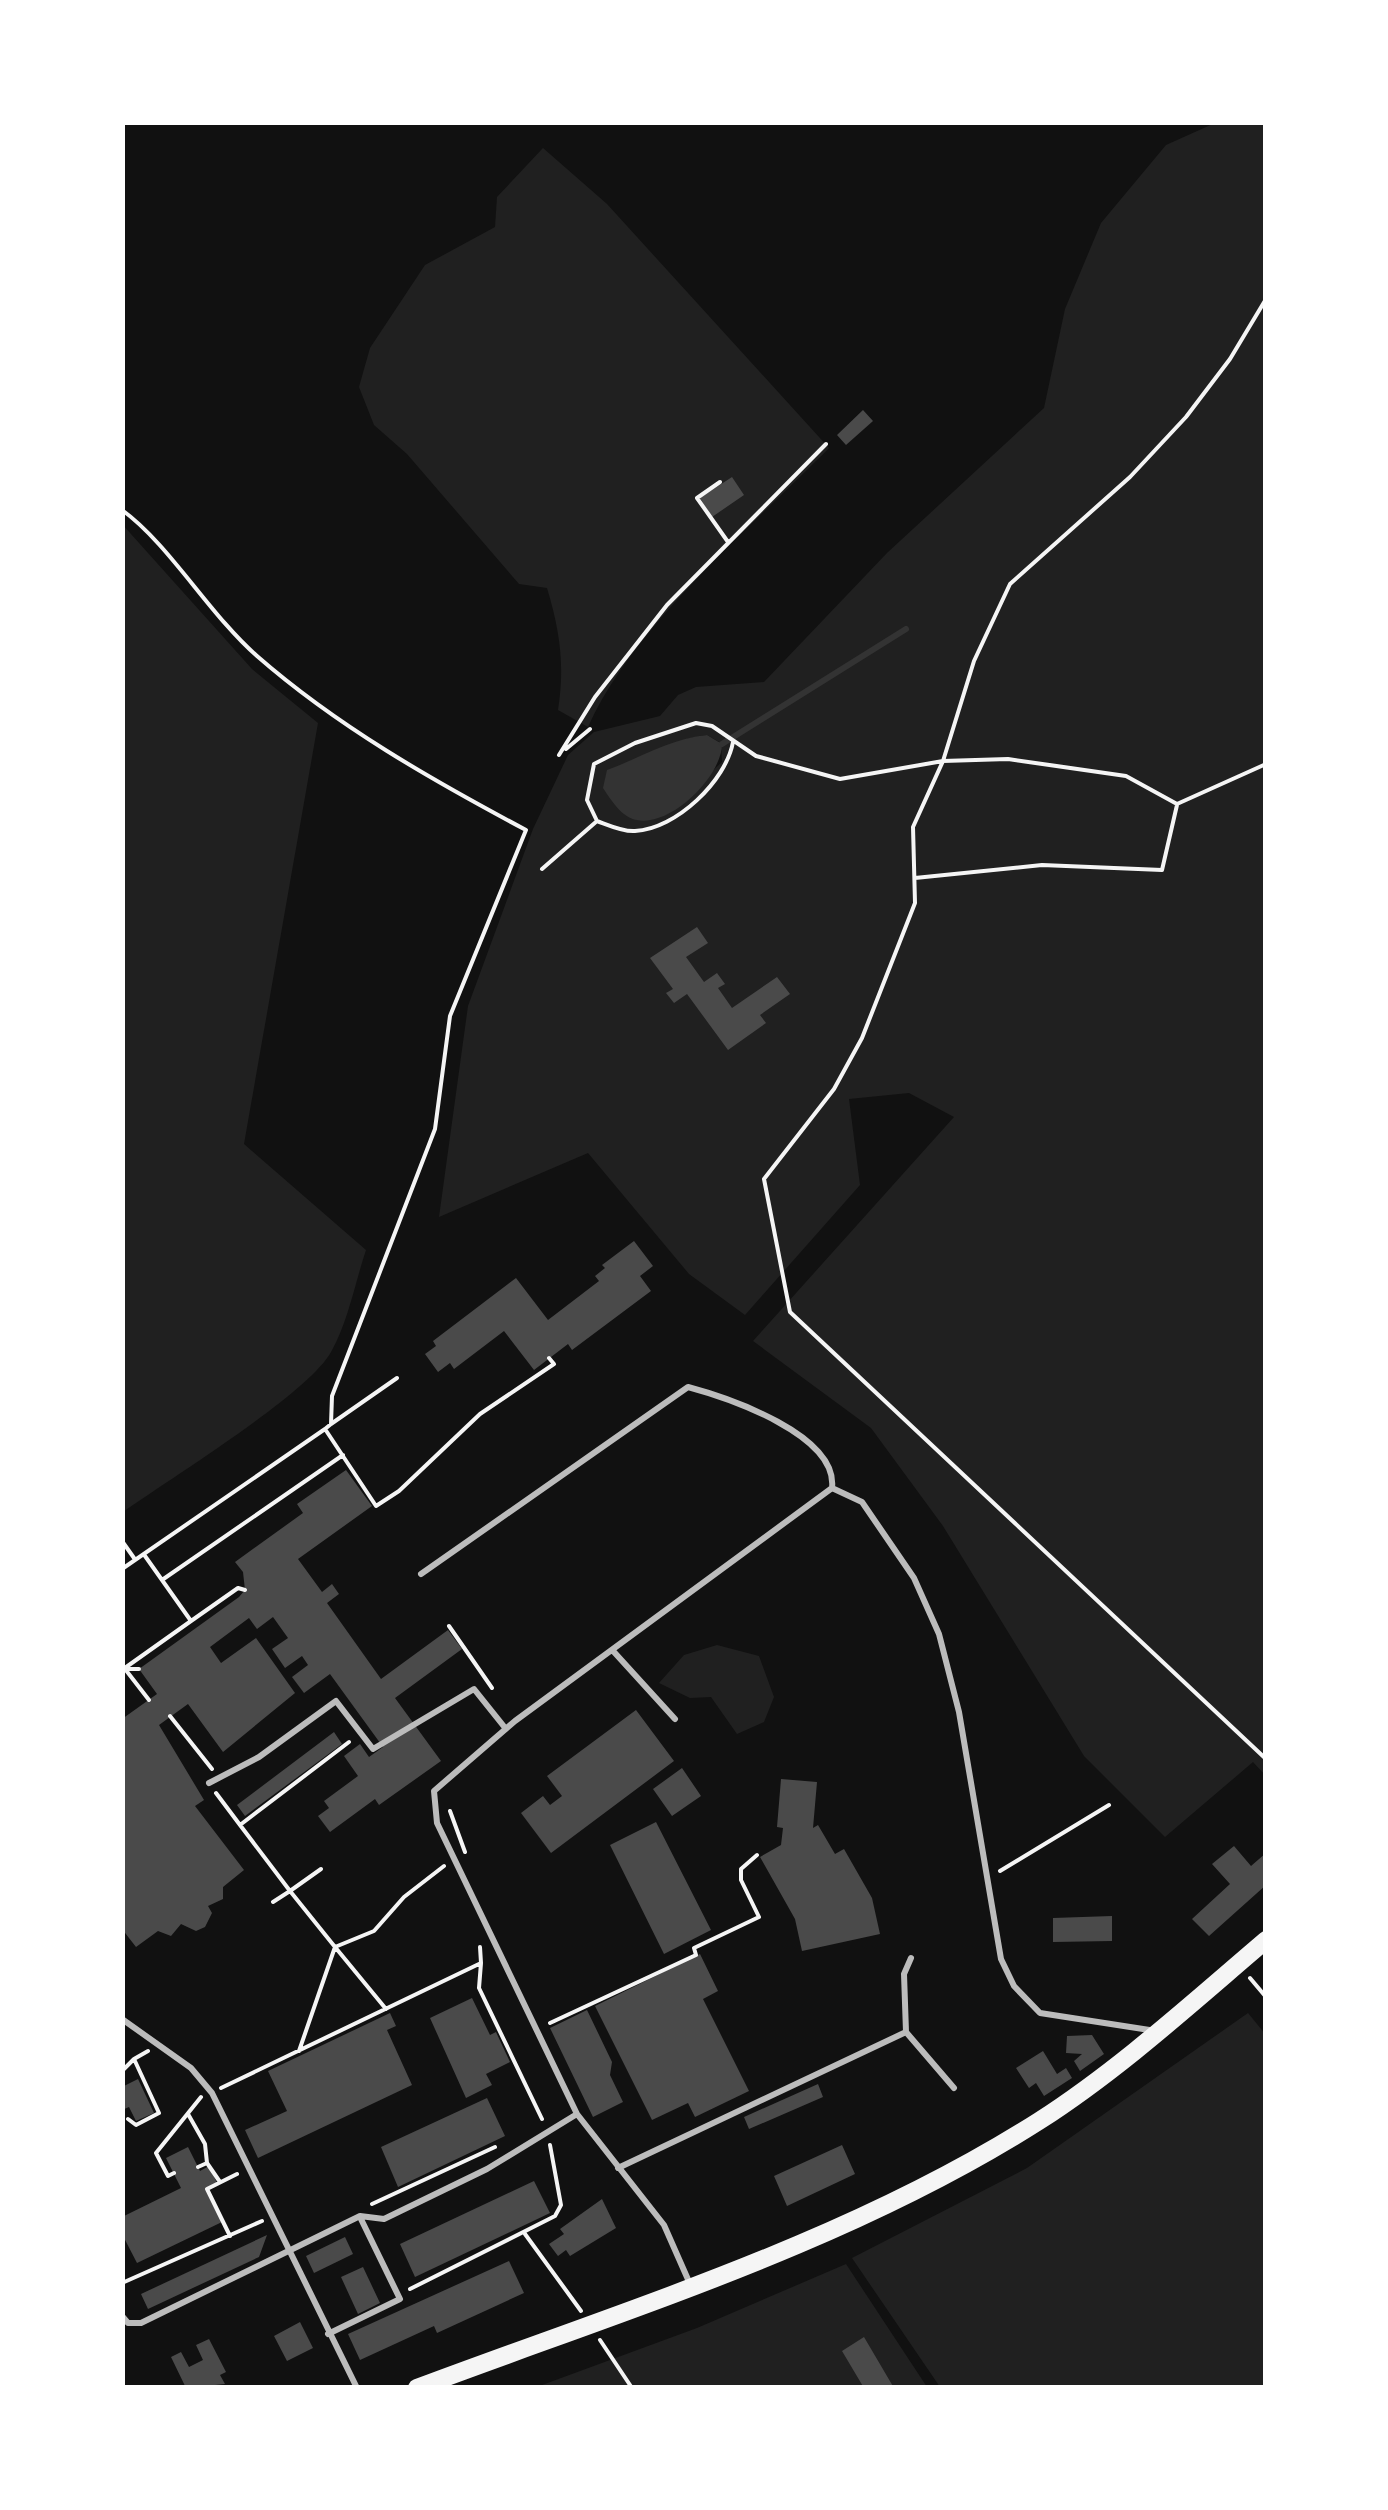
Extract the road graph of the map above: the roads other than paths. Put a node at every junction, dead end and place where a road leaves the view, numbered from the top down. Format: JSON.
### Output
{"nodes":[{"id":1,"x":832,"y":1488,"type":"junction"},
{"id":2,"x":421,"y":1574,"type":"dead end"},
{"id":3,"x":614,"y":1652,"type":"junction"},
{"id":4,"x":676,"y":1719,"type":"dead end"},
{"id":5,"x":506,"y":1729,"type":"junction"},
{"id":6,"x":209,"y":1783,"type":"dead end"},
{"id":7,"x":1266,"y":1940,"type":"edge"},
{"id":8,"x":911,"y":1958,"type":"dead end"},
{"id":9,"x":122,"y":2019,"type":"edge"},
{"id":10,"x":1156,"y":2031,"type":"junction"},
{"id":11,"x":906,"y":2032,"type":"junction"},
{"id":12,"x":954,"y":2088,"type":"dead end"},
{"id":13,"x":577,"y":2114,"type":"junction"},
{"id":14,"x":618,"y":2168,"type":"junction"},
{"id":15,"x":360,"y":2216,"type":"junction"},
{"id":16,"x":289,"y":2253,"type":"junction"},
{"id":17,"x":691,"y":2285,"type":"junction"},
{"id":18,"x":122,"y":2316,"type":"edge"},
{"id":19,"x":328,"y":2334,"type":"junction"},
{"id":20,"x":357,"y":2388,"type":"edge"},
{"id":21,"x":418,"y":2388,"type":"edge"}],
"edges":[{"from":1,"to":2,"type":"lane"},
{"from":1,"to":3,"type":"lane"},
{"from":1,"to":10,"type":"lane"},
{"from":3,"to":4,"type":"lane"},
{"from":3,"to":5,"type":"lane"},
{"from":5,"to":6,"type":"lane"},
{"from":5,"to":13,"type":"lane"},
{"from":7,"to":10,"type":"main road"},
{"from":8,"to":11,"type":"lane"},
{"from":9,"to":16,"type":"lane"},
{"from":10,"to":17,"type":"main road"},
{"from":11,"to":12,"type":"lane"},
{"from":11,"to":14,"type":"lane"},
{"from":13,"to":14,"type":"lane"},
{"from":13,"to":15,"type":"lane"},
{"from":14,"to":17,"type":"lane"},
{"from":15,"to":16,"type":"lane"},
{"from":15,"to":19,"type":"lane"},
{"from":16,"to":18,"type":"lane"},
{"from":16,"to":19,"type":"lane"},
{"from":17,"to":21,"type":"main road"},
{"from":19,"to":20,"type":"lane"}]}
